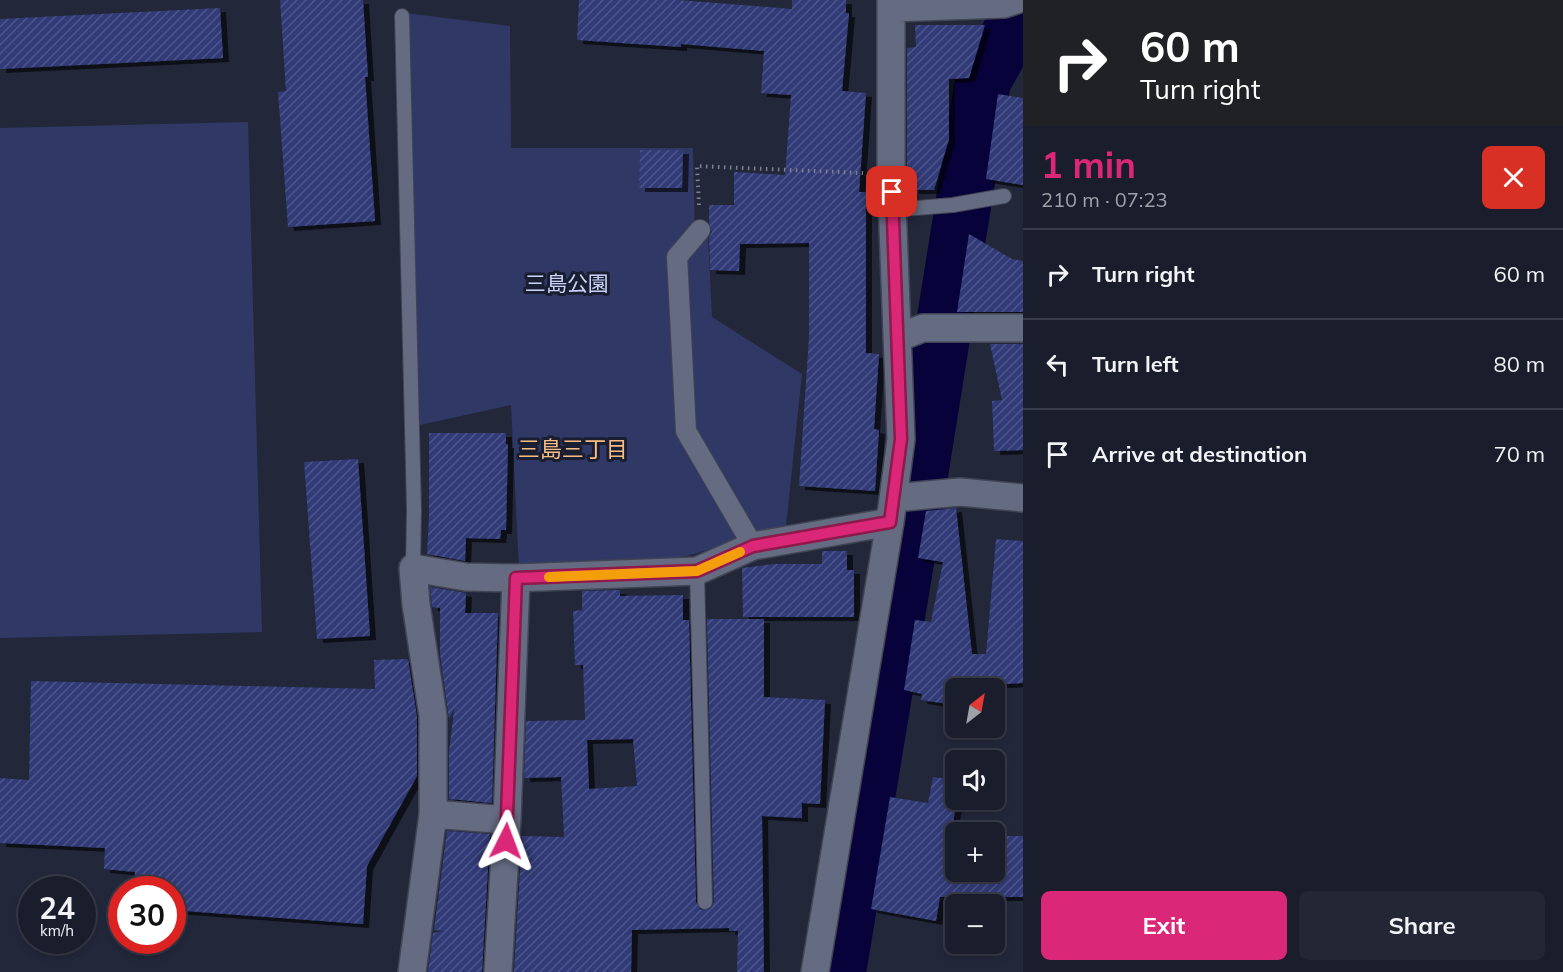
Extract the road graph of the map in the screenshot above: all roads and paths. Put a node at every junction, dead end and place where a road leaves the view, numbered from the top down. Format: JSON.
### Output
{"nodes":[{"id":1,"x":1010,"y":2,"type":"edge"},
{"id":2,"x":891,"y":4,"type":"edge"},
{"id":3,"x":402,"y":16,"type":"dead end"},
{"id":4,"x":891,"y":175,"type":"junction"},
{"id":5,"x":1004,"y":196,"type":"dead end"},
{"id":6,"x":892,"y":210,"type":"junction"},
{"id":7,"x":700,"y":230,"type":"joint"},
{"id":8,"x":1023,"y":328,"type":"edge"},
{"id":9,"x":897,"y":338,"type":"junction"},
{"id":10,"x":1023,"y":498,"type":"edge"},
{"id":11,"x":903,"y":503,"type":"junction"},
{"id":12,"x":753,"y":546,"type":"junction"},
{"id":13,"x":413,"y":568,"type":"junction"},
{"id":14,"x":697,"y":571,"type":"junction"},
{"id":15,"x":516,"y":578,"type":"junction"},
{"id":16,"x":433,"y":814,"type":"junction"},
{"id":17,"x":507,"y":819,"type":"junction"},
{"id":18,"x":705,"y":902,"type":"dead end"},
{"id":19,"x":412,"y":972,"type":"edge"},
{"id":20,"x":498,"y":972,"type":"edge"},
{"id":21,"x":815,"y":972,"type":"edge"}],
"edges":[{"from":1,"to":2,"type":"street"},
{"from":2,"to":4,"type":"street"},
{"from":3,"to":13,"type":"lane"},
{"from":4,"to":6,"type":"street"},
{"from":4,"to":7,"type":"path"},
{"from":5,"to":6,"type":"lane"},
{"from":6,"to":9,"type":"street"},
{"from":7,"to":12,"type":"street"},
{"from":8,"to":9,"type":"street"},
{"from":9,"to":11,"type":"street"},
{"from":10,"to":11,"type":"street"},
{"from":11,"to":12,"type":"street"},
{"from":11,"to":21,"type":"street"},
{"from":12,"to":14,"type":"street"},
{"from":13,"to":15,"type":"street"},
{"from":13,"to":16,"type":"street"},
{"from":14,"to":15,"type":"street"},
{"from":14,"to":18,"type":"lane"},
{"from":15,"to":17,"type":"street"},
{"from":16,"to":17,"type":"street"},
{"from":16,"to":19,"type":"street"},
{"from":17,"to":20,"type":"street"}]}
